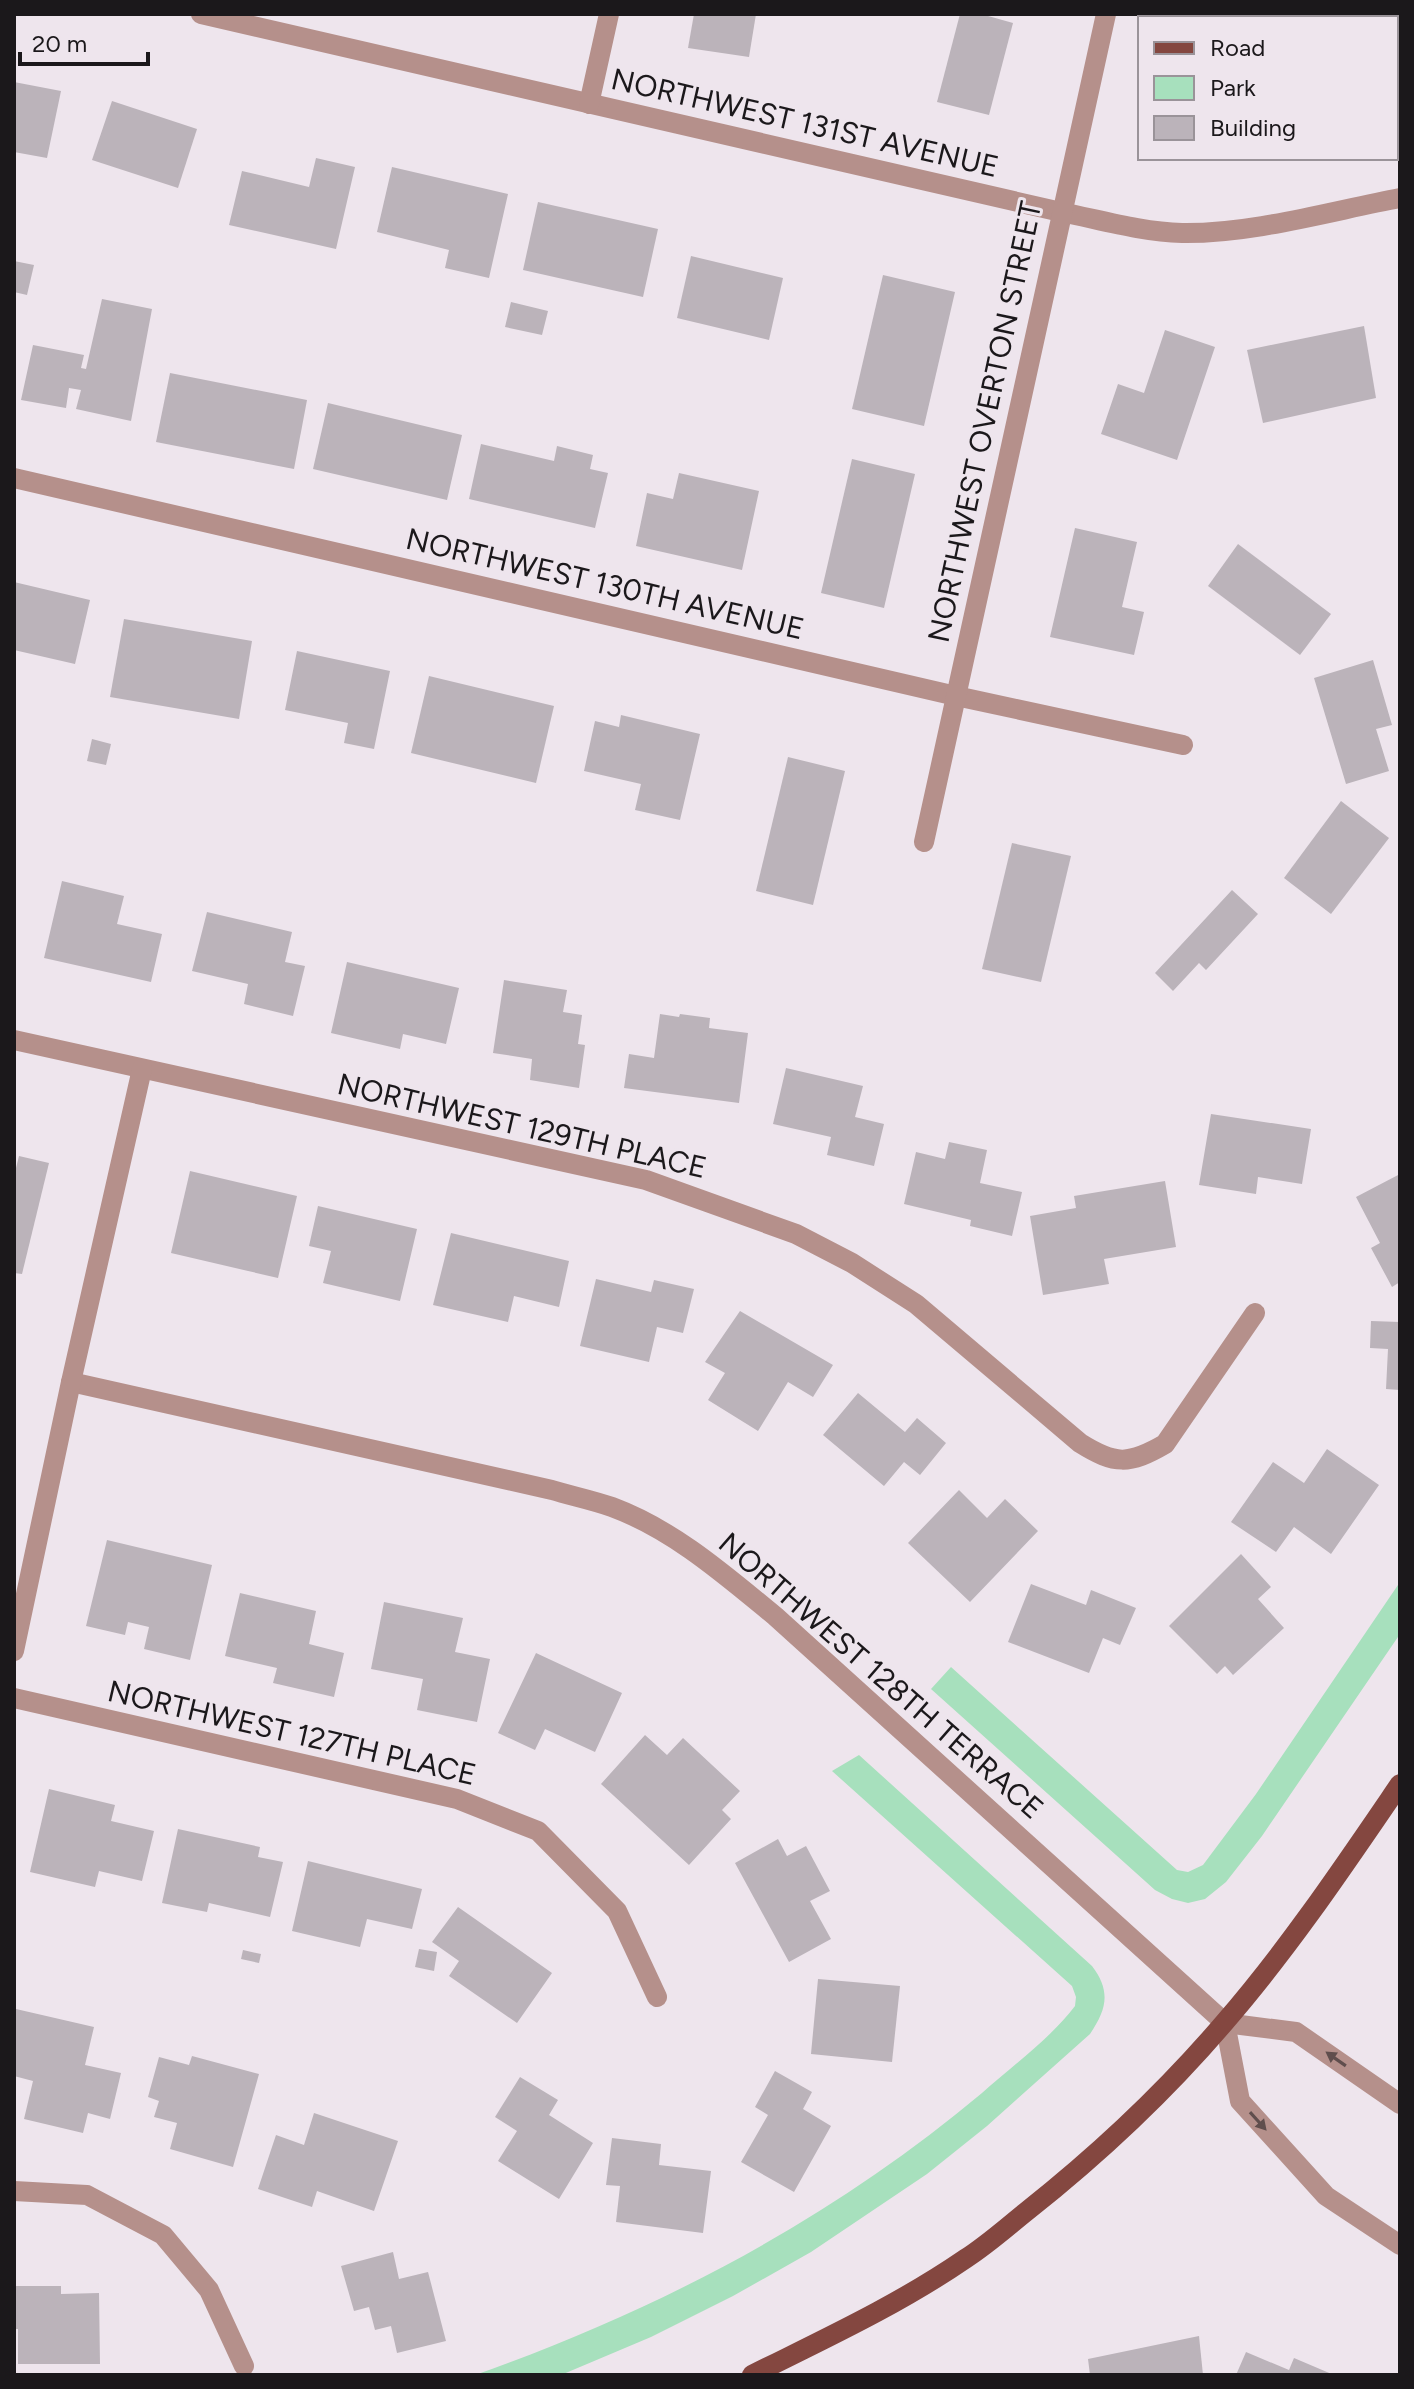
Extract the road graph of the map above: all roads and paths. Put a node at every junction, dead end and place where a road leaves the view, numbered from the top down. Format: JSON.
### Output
{"nodes":[{"id":1,"x":201,"y":14,"type":"edge"},
{"id":2,"x":609,"y":14,"type":"edge"},
{"id":3,"x":1106,"y":14,"type":"edge"},
{"id":4,"x":589,"y":104,"type":"junction"},
{"id":5,"x":1400,"y":198,"type":"edge"},
{"id":6,"x":1061,"y":212,"type":"junction"},
{"id":7,"x":14,"y":478,"type":"edge"},
{"id":8,"x":956,"y":696,"type":"junction"},
{"id":9,"x":1183,"y":745,"type":"dead end"},
{"id":10,"x":924,"y":842,"type":"dead end"},
{"id":11,"x":14,"y":1040,"type":"edge"},
{"id":12,"x":142,"y":1069,"type":"junction"},
{"id":13,"x":1255,"y":1313,"type":"dead end"},
{"id":14,"x":71,"y":1382,"type":"junction"},
{"id":15,"x":14,"y":1651,"type":"edge"},
{"id":16,"x":14,"y":1698,"type":"edge"},
{"id":17,"x":1400,"y":1784,"type":"edge"},
{"id":18,"x":657,"y":1997,"type":"dead end"},
{"id":19,"x":1225,"y":2023,"type":"junction"},
{"id":20,"x":1400,"y":2104,"type":"edge"},
{"id":21,"x":14,"y":2191,"type":"edge"},
{"id":22,"x":1400,"y":2245,"type":"edge"},
{"id":23,"x":244,"y":2366,"type":"dead end"},
{"id":24,"x":752,"y":2375,"type":"edge"}],
"edges":[{"from":1,"to":4,"type":"street","name":"NORTHWEST 131ST AVENUE"},
{"from":2,"to":4,"type":"street"},
{"from":3,"to":6,"type":"street","name":"NORTHWEST OVERTON STREET"},
{"from":4,"to":6,"type":"street","name":"NORTHWEST 131ST AVENUE"},
{"from":5,"to":6,"type":"street","name":"NORTHWEST 131ST AVENUE"},
{"from":6,"to":8,"type":"street","name":"NORTHWEST OVERTON STREET"},
{"from":7,"to":8,"type":"street","name":"NORTHWEST 130TH AVENUE"},
{"from":8,"to":9,"type":"street","name":"NORTHWEST 130TH AVENUE"},
{"from":8,"to":10,"type":"street","name":"NORTHWEST OVERTON STREET"},
{"from":11,"to":12,"type":"street","name":"NORTHWEST 129TH PLACE"},
{"from":12,"to":13,"type":"street","name":"NORTHWEST 129TH PLACE"},
{"from":12,"to":14,"type":"street"},
{"from":14,"to":15,"type":"street"},
{"from":14,"to":19,"type":"street","name":"NORTHWEST 128TH TERRACE"},
{"from":16,"to":18,"type":"street","name":"NORTHWEST 127TH PLACE"},
{"from":17,"to":19,"type":"main road"},
{"from":20,"to":19,"type":"street","one_way":true},
{"from":19,"to":22,"type":"street","one_way":true},
{"from":19,"to":24,"type":"main road"},
{"from":21,"to":23,"type":"street"}]}
